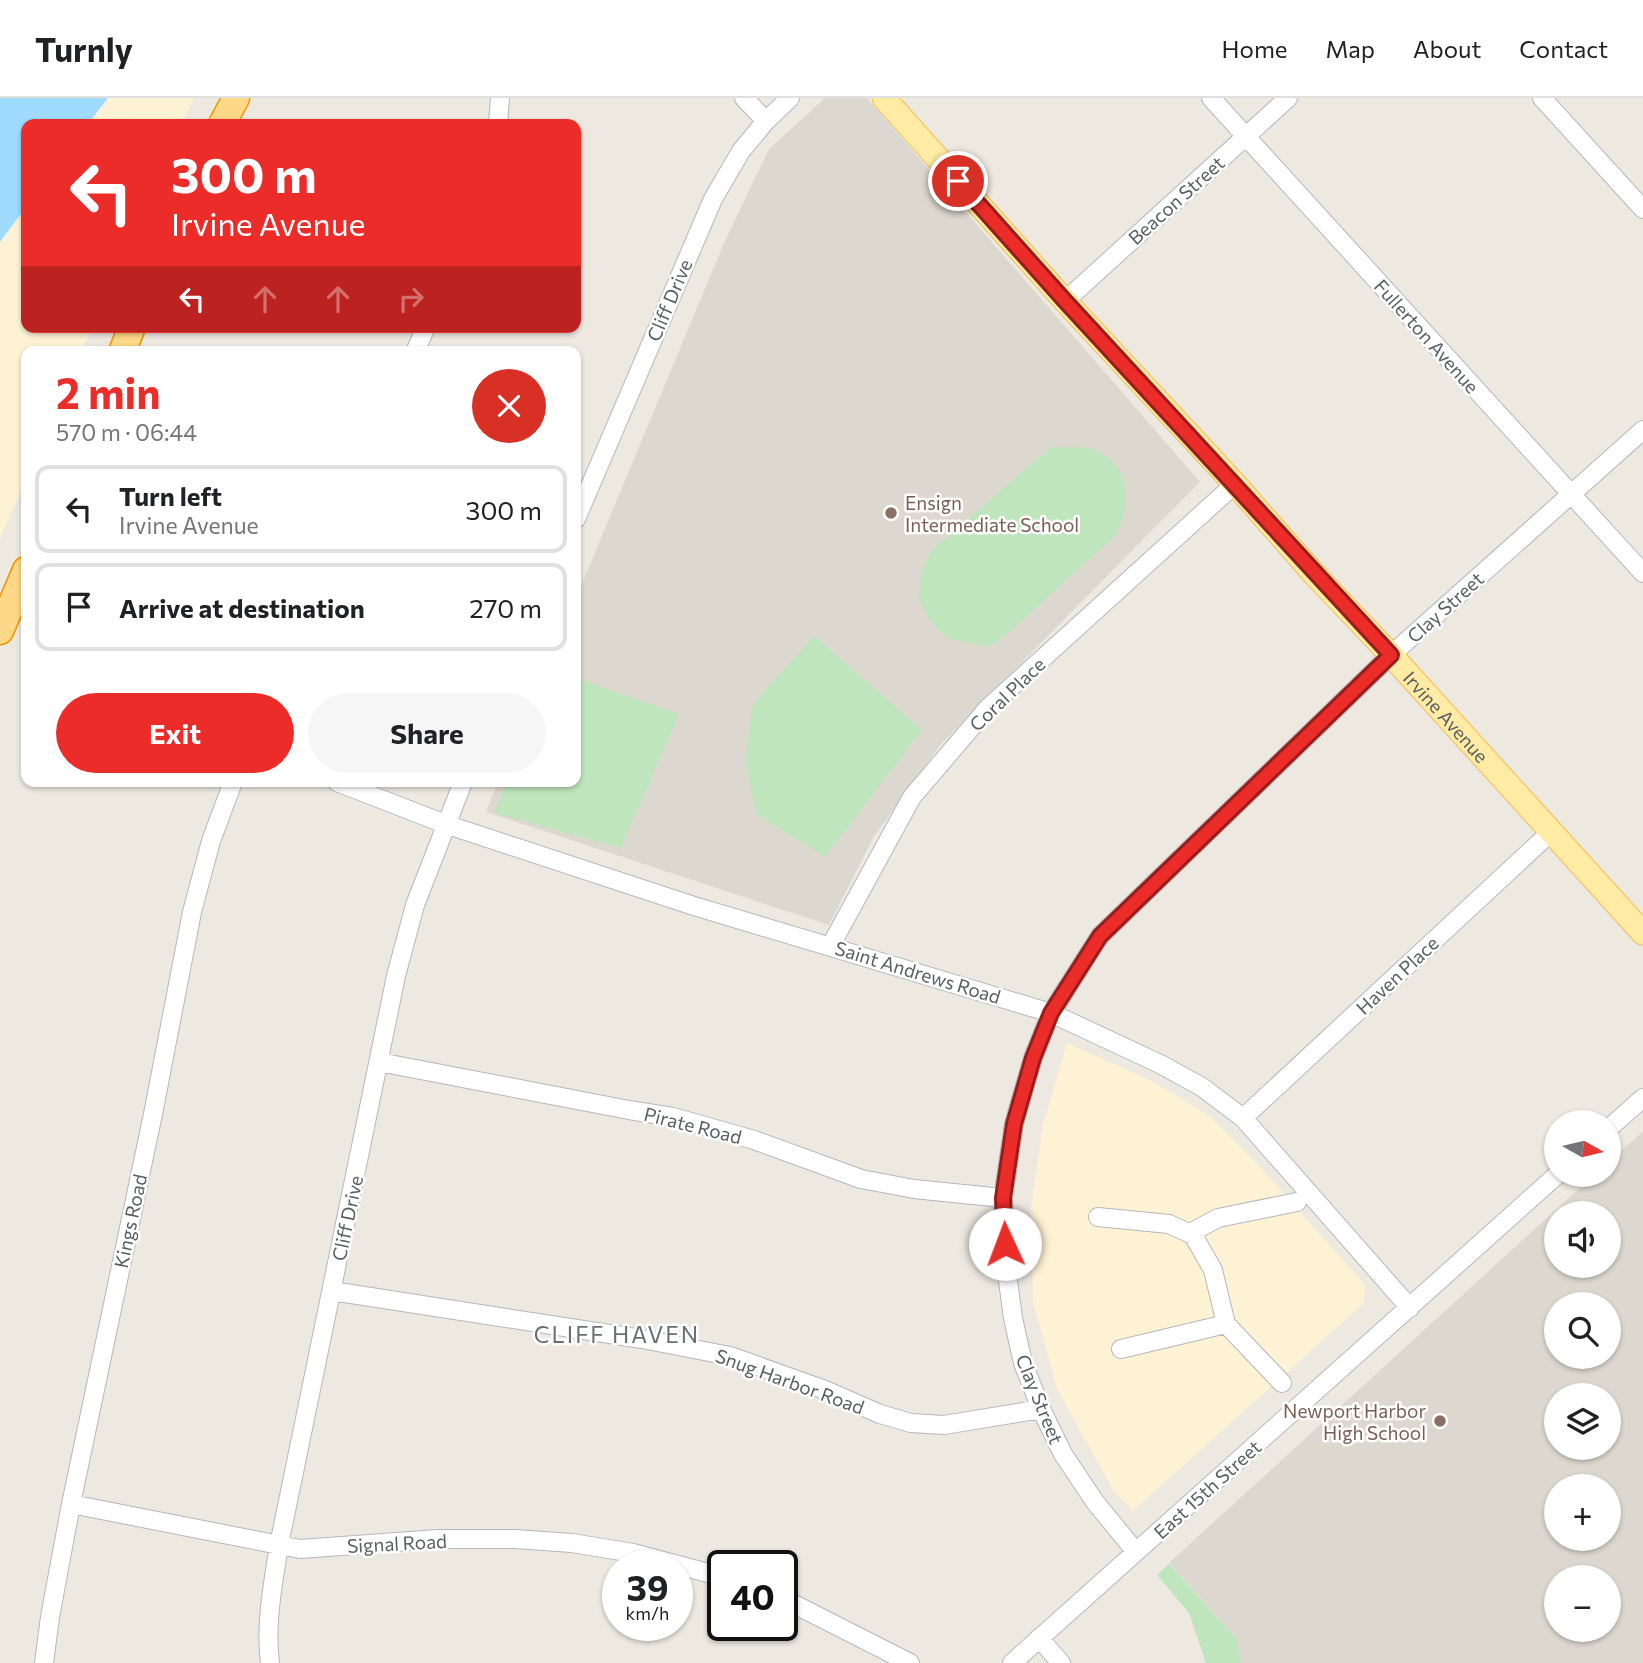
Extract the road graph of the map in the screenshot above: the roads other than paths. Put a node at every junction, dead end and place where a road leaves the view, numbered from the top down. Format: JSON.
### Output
{"nodes":[{"id":1,"x":236,"y":98,"type":"edge"},
{"id":2,"x":500,"y":98,"type":"edge"},
{"id":3,"x":744,"y":98,"type":"edge"},
{"id":4,"x":790,"y":98,"type":"edge"},
{"id":5,"x":884,"y":98,"type":"edge"},
{"id":6,"x":1211,"y":98,"type":"edge"},
{"id":7,"x":1288,"y":98,"type":"edge"},
{"id":8,"x":1542,"y":98,"type":"edge"},
{"id":9,"x":225,"y":119,"type":"edge"},
{"id":10,"x":498,"y":119,"type":"edge"},
{"id":11,"x":766,"y":121,"type":"junction"},
{"id":12,"x":1246,"y":136,"type":"junction"},
{"id":13,"x":1643,"y":209,"type":"edge"},
{"id":14,"x":1065,"y":301,"type":"junction"},
{"id":15,"x":1643,"y":430,"type":"edge"},
{"id":16,"x":1236,"y":484,"type":"junction"},
{"id":17,"x":1571,"y":495,"type":"junction"},
{"id":18,"x":581,"y":507,"type":"edge"},
{"id":19,"x":1643,"y":573,"type":"edge"},
{"id":20,"x":21,"y":582,"type":"edge"},
{"id":21,"x":0,"y":631,"type":"edge"},
{"id":22,"x":1391,"y":655,"type":"junction"},
{"id":23,"x":231,"y":787,"type":"edge"},
{"id":24,"x":350,"y":787,"type":"edge"},
{"id":25,"x":461,"y":787,"type":"edge"},
{"id":26,"x":445,"y":824,"type":"junction"},
{"id":27,"x":1552,"y":831,"type":"junction"},
{"id":28,"x":1643,"y":933,"type":"edge"},
{"id":29,"x":831,"y":945,"type":"junction"},
{"id":30,"x":1051,"y":1013,"type":"junction"},
{"id":31,"x":379,"y":1062,"type":"junction"},
{"id":32,"x":1643,"y":1098,"type":"edge"},
{"id":33,"x":1621,"y":1117,"type":"edge"},
{"id":34,"x":1242,"y":1118,"type":"junction"},
{"id":35,"x":1544,"y":1187,"type":"edge"},
{"id":36,"x":1003,"y":1198,"type":"junction"},
{"id":37,"x":1297,"y":1202,"type":"dead end"},
{"id":38,"x":1098,"y":1217,"type":"dead end"},
{"id":39,"x":1190,"y":1233,"type":"junction"},
{"id":40,"x":332,"y":1292,"type":"junction"},
{"id":41,"x":1409,"y":1308,"type":"junction"},
{"id":42,"x":1226,"y":1324,"type":"junction"},
{"id":43,"x":1121,"y":1349,"type":"dead end"},
{"id":44,"x":1282,"y":1383,"type":"dead end"},
{"id":45,"x":1041,"y":1409,"type":"junction"},
{"id":46,"x":71,"y":1504,"type":"junction"},
{"id":47,"x":279,"y":1545,"type":"junction"},
{"id":48,"x":1136,"y":1552,"type":"junction"},
{"id":49,"x":707,"y":1571,"type":"edge"},
{"id":50,"x":798,"y":1606,"type":"edge"},
{"id":51,"x":1039,"y":1638,"type":"junction"},
{"id":52,"x":44,"y":1663,"type":"edge"},
{"id":53,"x":270,"y":1663,"type":"edge"},
{"id":54,"x":910,"y":1663,"type":"edge"},
{"id":55,"x":1012,"y":1663,"type":"edge"},
{"id":56,"x":1061,"y":1663,"type":"edge"}],
"edges":[{"from":1,"to":9,"type":"highway"},
{"from":2,"to":10,"type":"street"},
{"from":3,"to":11,"type":"street"},
{"from":4,"to":11,"type":"street","name":"Cliff Drive"},
{"from":5,"to":14,"type":"main road","name":"Irvine Avenue"},
{"from":6,"to":12,"type":"street","name":"Fullerton Avenue"},
{"from":7,"to":12,"type":"street","name":"Beacon Street"},
{"from":8,"to":13,"type":"street"},
{"from":11,"to":18,"type":"street","name":"Cliff Drive"},
{"from":12,"to":14,"type":"street","name":"Beacon Street"},
{"from":12,"to":17,"type":"street","name":"Fullerton Avenue"},
{"from":14,"to":16,"type":"main road","name":"Irvine Avenue"},
{"from":15,"to":17,"type":"street","name":"Clay Street"},
{"from":16,"to":22,"type":"main road","name":"Irvine Avenue"},
{"from":16,"to":29,"type":"street","name":"Coral Place"},
{"from":17,"to":19,"type":"street","name":"Fullerton Avenue"},
{"from":17,"to":22,"type":"street","name":"Clay Street"},
{"from":20,"to":21,"type":"highway"},
{"from":22,"to":27,"type":"main road","name":"Irvine Avenue"},
{"from":22,"to":30,"type":"street","name":"Clay Street"},
{"from":23,"to":46,"type":"street","name":"Kings Road"},
{"from":24,"to":26,"type":"street","name":"Saint Andrews Road"},
{"from":25,"to":26,"type":"street","name":"Cliff Drive"},
{"from":26,"to":29,"type":"street","name":"Saint Andrews Road"},
{"from":26,"to":31,"type":"street","name":"Cliff Drive"},
{"from":27,"to":28,"type":"main road","name":"Irvine Avenue"},
{"from":27,"to":34,"type":"street","name":"Haven Place"},
{"from":29,"to":30,"type":"street","name":"Saint Andrews Road"},
{"from":30,"to":34,"type":"street","name":"Saint Andrews Road"},
{"from":30,"to":36,"type":"street","name":"Clay Street"},
{"from":31,"to":36,"type":"street","name":"Pirate Road"},
{"from":31,"to":40,"type":"street","name":"Cliff Drive"},
{"from":32,"to":33,"type":"street"},
{"from":34,"to":41,"type":"street","name":"Saint Andrews Road"},
{"from":35,"to":41,"type":"street","name":"East 15th Street"},
{"from":36,"to":45,"type":"street","name":"Clay Street"},
{"from":37,"to":39,"type":"street"},
{"from":38,"to":39,"type":"street"},
{"from":39,"to":42,"type":"street"},
{"from":40,"to":45,"type":"street","name":"Snug Harbor Road"},
{"from":40,"to":47,"type":"street","name":"Cliff Drive"},
{"from":41,"to":48,"type":"street","name":"East 15th Street"},
{"from":42,"to":43,"type":"street"},
{"from":42,"to":44,"type":"street"},
{"from":45,"to":48,"type":"street","name":"Clay Street"},
{"from":46,"to":47,"type":"street","name":"Signal Road"},
{"from":46,"to":52,"type":"street","name":"Kings Road"},
{"from":47,"to":49,"type":"street","name":"Signal Road"},
{"from":47,"to":53,"type":"street","name":"Cliff Drive"},
{"from":48,"to":51,"type":"street","name":"East 15th Street"},
{"from":50,"to":54,"type":"street"},
{"from":51,"to":55,"type":"street","name":"East 15th Street"},
{"from":51,"to":56,"type":"street"}]}
